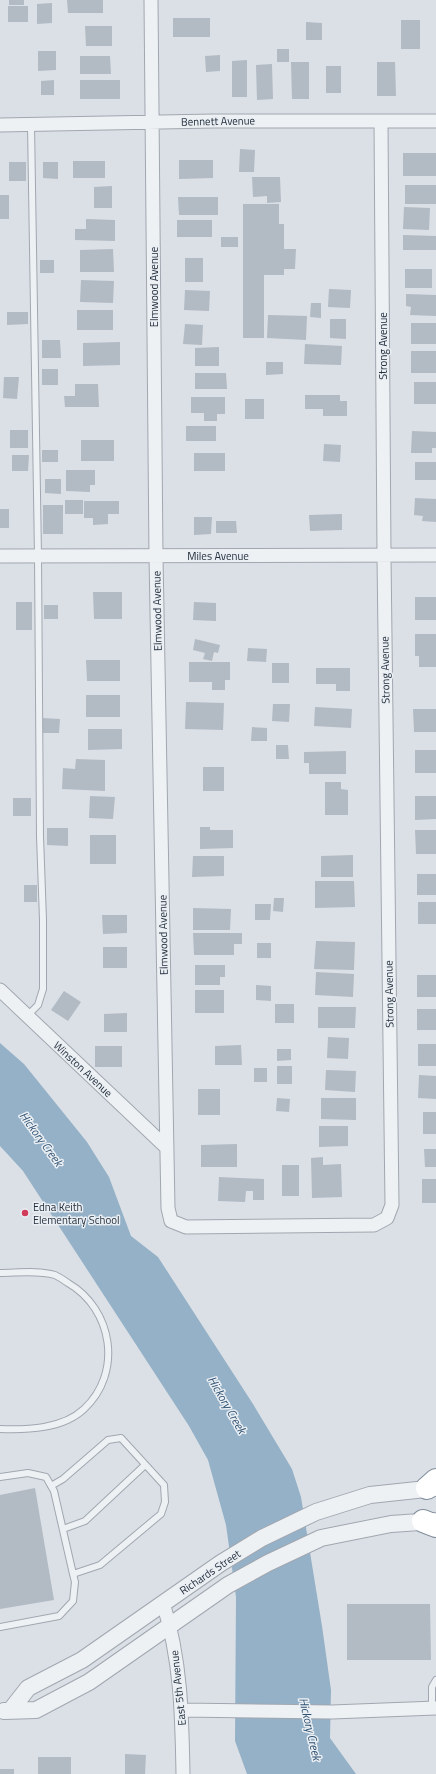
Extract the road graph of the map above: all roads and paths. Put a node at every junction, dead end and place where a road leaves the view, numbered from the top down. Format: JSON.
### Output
{"nodes":[{"id":1,"x":151,"y":0,"type":"edge"},
{"id":2,"x":381,"y":121,"type":"junction"},
{"id":3,"x":436,"y":121,"type":"edge"},
{"id":4,"x":152,"y":122,"type":"junction"},
{"id":5,"x":0,"y":125,"type":"edge"},
{"id":6,"x":31,"y":125,"type":"junction"},
{"id":7,"x":436,"y":555,"type":"edge"},
{"id":8,"x":0,"y":556,"type":"edge"},
{"id":9,"x":38,"y":556,"type":"junction"},
{"id":10,"x":384,"y":556,"type":"junction"},
{"id":11,"x":156,"y":557,"type":"junction"},
{"id":12,"x":0,"y":990,"type":"edge"},
{"id":13,"x":27,"y":1016,"type":"junction"},
{"id":14,"x":167,"y":1148,"type":"junction"},
{"id":15,"x":171,"y":1221,"type":"joint"},
{"id":16,"x":0,"y":1273,"type":"edge"},
{"id":17,"x":0,"y":1430,"type":"edge"},
{"id":18,"x":145,"y":1465,"type":"junction"},
{"id":19,"x":0,"y":1477,"type":"edge"},
{"id":20,"x":51,"y":1486,"type":"junction"},
{"id":21,"x":433,"y":1486,"type":"edge"},
{"id":22,"x":432,"y":1523,"type":"edge"},
{"id":23,"x":63,"y":1529,"type":"junction"},
{"id":24,"x":73,"y":1574,"type":"junction"},
{"id":25,"x":163,"y":1603,"type":"junction"},
{"id":26,"x":170,"y":1626,"type":"junction"},
{"id":27,"x":0,"y":1627,"type":"edge"},
{"id":28,"x":436,"y":1680,"type":"edge"},
{"id":29,"x":434,"y":1708,"type":"edge"},
{"id":30,"x":182,"y":1710,"type":"junction"},
{"id":31,"x":5,"y":1711,"type":"edge"},
{"id":32,"x":183,"y":1774,"type":"edge"}],
"edges":[{"from":1,"to":4,"type":"street","name":"Elmwood Avenue"},
{"from":2,"to":3,"type":"street","name":"Bennett Avenue"},
{"from":2,"to":4,"type":"street","name":"Bennett Avenue"},
{"from":2,"to":10,"type":"street","name":"Strong Avenue"},
{"from":4,"to":6,"type":"street","name":"Bennett Avenue"},
{"from":4,"to":11,"type":"street","name":"Elmwood Avenue"},
{"from":5,"to":6,"type":"street","name":"Bennett Avenue"},
{"from":6,"to":9,"type":"lane"},
{"from":7,"to":10,"type":"street","name":"Miles Avenue"},
{"from":8,"to":9,"type":"street","name":"Miles Avenue"},
{"from":9,"to":11,"type":"street","name":"Miles Avenue"},
{"from":9,"to":13,"type":"lane"},
{"from":10,"to":11,"type":"street","name":"Miles Avenue"},
{"from":10,"to":15,"type":"street","name":"Strong Avenue"},
{"from":11,"to":14,"type":"street","name":"Elmwood Avenue"},
{"from":12,"to":13,"type":"street","name":"Winston Avenue"},
{"from":13,"to":14,"type":"street","name":"Winston Avenue"},
{"from":14,"to":15,"type":"street","name":"Elmwood Avenue"},
{"from":16,"to":17,"type":"lane"},
{"from":18,"to":20,"type":"lane"},
{"from":18,"to":23,"type":"lane"},
{"from":18,"to":24,"type":"lane"},
{"from":19,"to":20,"type":"lane"},
{"from":20,"to":23,"type":"lane"},
{"from":21,"to":25,"type":"street","name":"Richards Street"},
{"from":22,"to":26,"type":"street","name":"Richards Street"},
{"from":23,"to":24,"type":"lane"},
{"from":24,"to":27,"type":"lane"},
{"from":25,"to":26,"type":"street","name":"East 5th Avenue"},
{"from":25,"to":31,"type":"street","name":"Richards Street"},
{"from":26,"to":30,"type":"street","name":"East 5th Avenue"},
{"from":26,"to":31,"type":"street","name":"Richards Street"},
{"from":28,"to":29,"type":"lane"},
{"from":29,"to":30,"type":"street"},
{"from":30,"to":32,"type":"street","name":"East 5th Avenue"}]}
